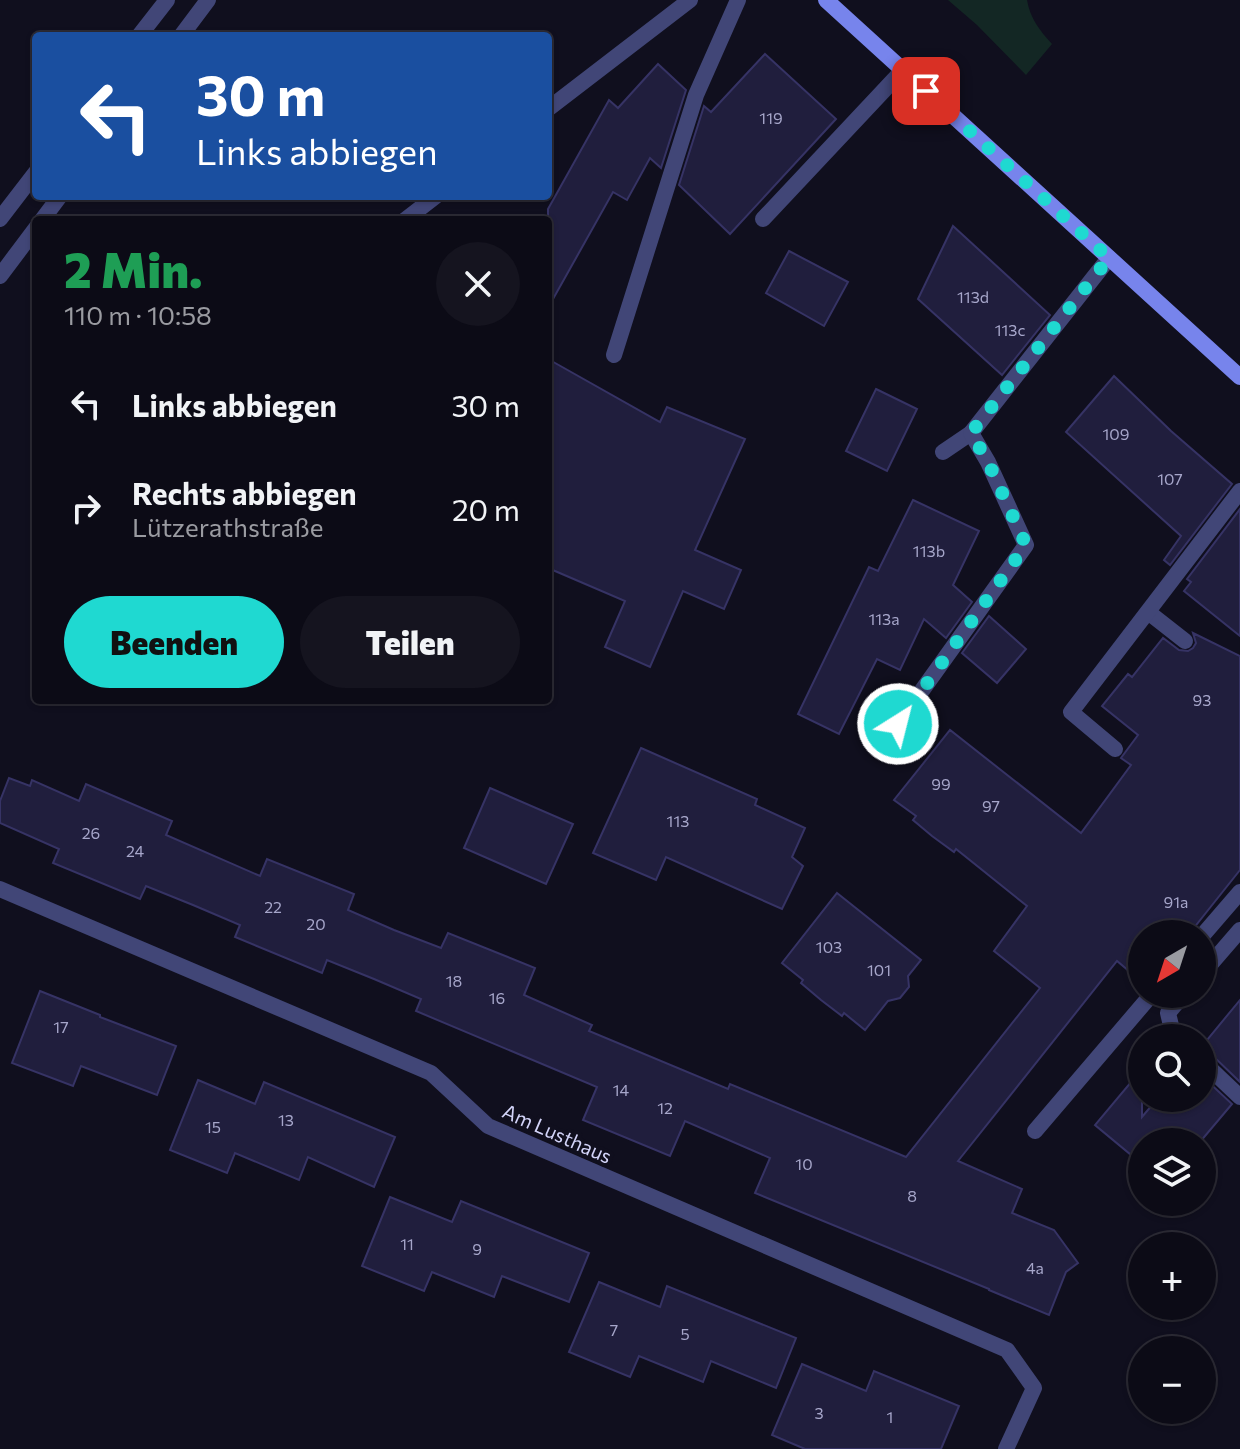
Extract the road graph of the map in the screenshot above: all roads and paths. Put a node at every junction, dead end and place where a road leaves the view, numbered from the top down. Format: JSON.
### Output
{"nodes":[{"id":1,"x":167,"y":0,"type":"edge"},
{"id":2,"x":208,"y":0,"type":"edge"},
{"id":3,"x":690,"y":0,"type":"edge"},
{"id":4,"x":738,"y":0,"type":"edge"},
{"id":5,"x":826,"y":0,"type":"edge"},
{"id":6,"x":142,"y":32,"type":"edge"},
{"id":7,"x":184,"y":32,"type":"edge"},
{"id":8,"x":903,"y":70,"type":"junction"},
{"id":9,"x":552,"y":106,"type":"edge"},
{"id":10,"x":32,"y":177,"type":"edge"},
{"id":11,"x":431,"y":200,"type":"edge"},
{"id":12,"x":410,"y":216,"type":"edge"},
{"id":13,"x":0,"y":219,"type":"edge"},
{"id":14,"x":763,"y":219,"type":"dead end"},
{"id":15,"x":32,"y":233,"type":"edge"},
{"id":16,"x":1109,"y":258,"type":"junction"},
{"id":17,"x":0,"y":276,"type":"edge"},
{"id":18,"x":614,"y":355,"type":"dead end"},
{"id":19,"x":1240,"y":377,"type":"edge"},
{"id":20,"x":971,"y":433,"type":"junction"},
{"id":21,"x":943,"y":452,"type":"dead end"},
{"id":22,"x":1240,"y":491,"type":"edge"},
{"id":23,"x":1148,"y":612,"type":"junction"},
{"id":24,"x":1185,"y":641,"type":"dead end"},
{"id":25,"x":870,"y":721,"type":"dead end"},
{"id":26,"x":1115,"y":749,"type":"dead end"},
{"id":27,"x":0,"y":889,"type":"edge"},
{"id":28,"x":1240,"y":892,"type":"edge"},
{"id":29,"x":1216,"y":920,"type":"edge"},
{"id":30,"x":1240,"y":930,"type":"edge"},
{"id":31,"x":1216,"y":958,"type":"edge"},
{"id":32,"x":1140,"y":1008,"type":"edge"},
{"id":33,"x":1216,"y":1074,"type":"edge"},
{"id":34,"x":1240,"y":1097,"type":"edge"},
{"id":35,"x":1035,"y":1131,"type":"dead end"},
{"id":36,"x":1006,"y":1449,"type":"edge"}],
"edges":[{"from":1,"to":6,"type":"street"},
{"from":2,"to":7,"type":"street"},
{"from":3,"to":9,"type":"street"},
{"from":4,"to":18,"type":"street"},
{"from":5,"to":8,"type":"street"},
{"from":8,"to":14,"type":"street"},
{"from":8,"to":16,"type":"street"},
{"from":10,"to":13,"type":"street"},
{"from":11,"to":12,"type":"street"},
{"from":15,"to":17,"type":"street"},
{"from":16,"to":19,"type":"street"},
{"from":16,"to":20,"type":"street"},
{"from":20,"to":21,"type":"street"},
{"from":20,"to":25,"type":"street"},
{"from":22,"to":23,"type":"street"},
{"from":23,"to":24,"type":"street"},
{"from":23,"to":26,"type":"street"},
{"from":27,"to":36,"type":"street","name":"Am Lusthaus"},
{"from":28,"to":29,"type":"street"},
{"from":30,"to":31,"type":"street"},
{"from":32,"to":35,"type":"street"},
{"from":33,"to":34,"type":"street"}]}
